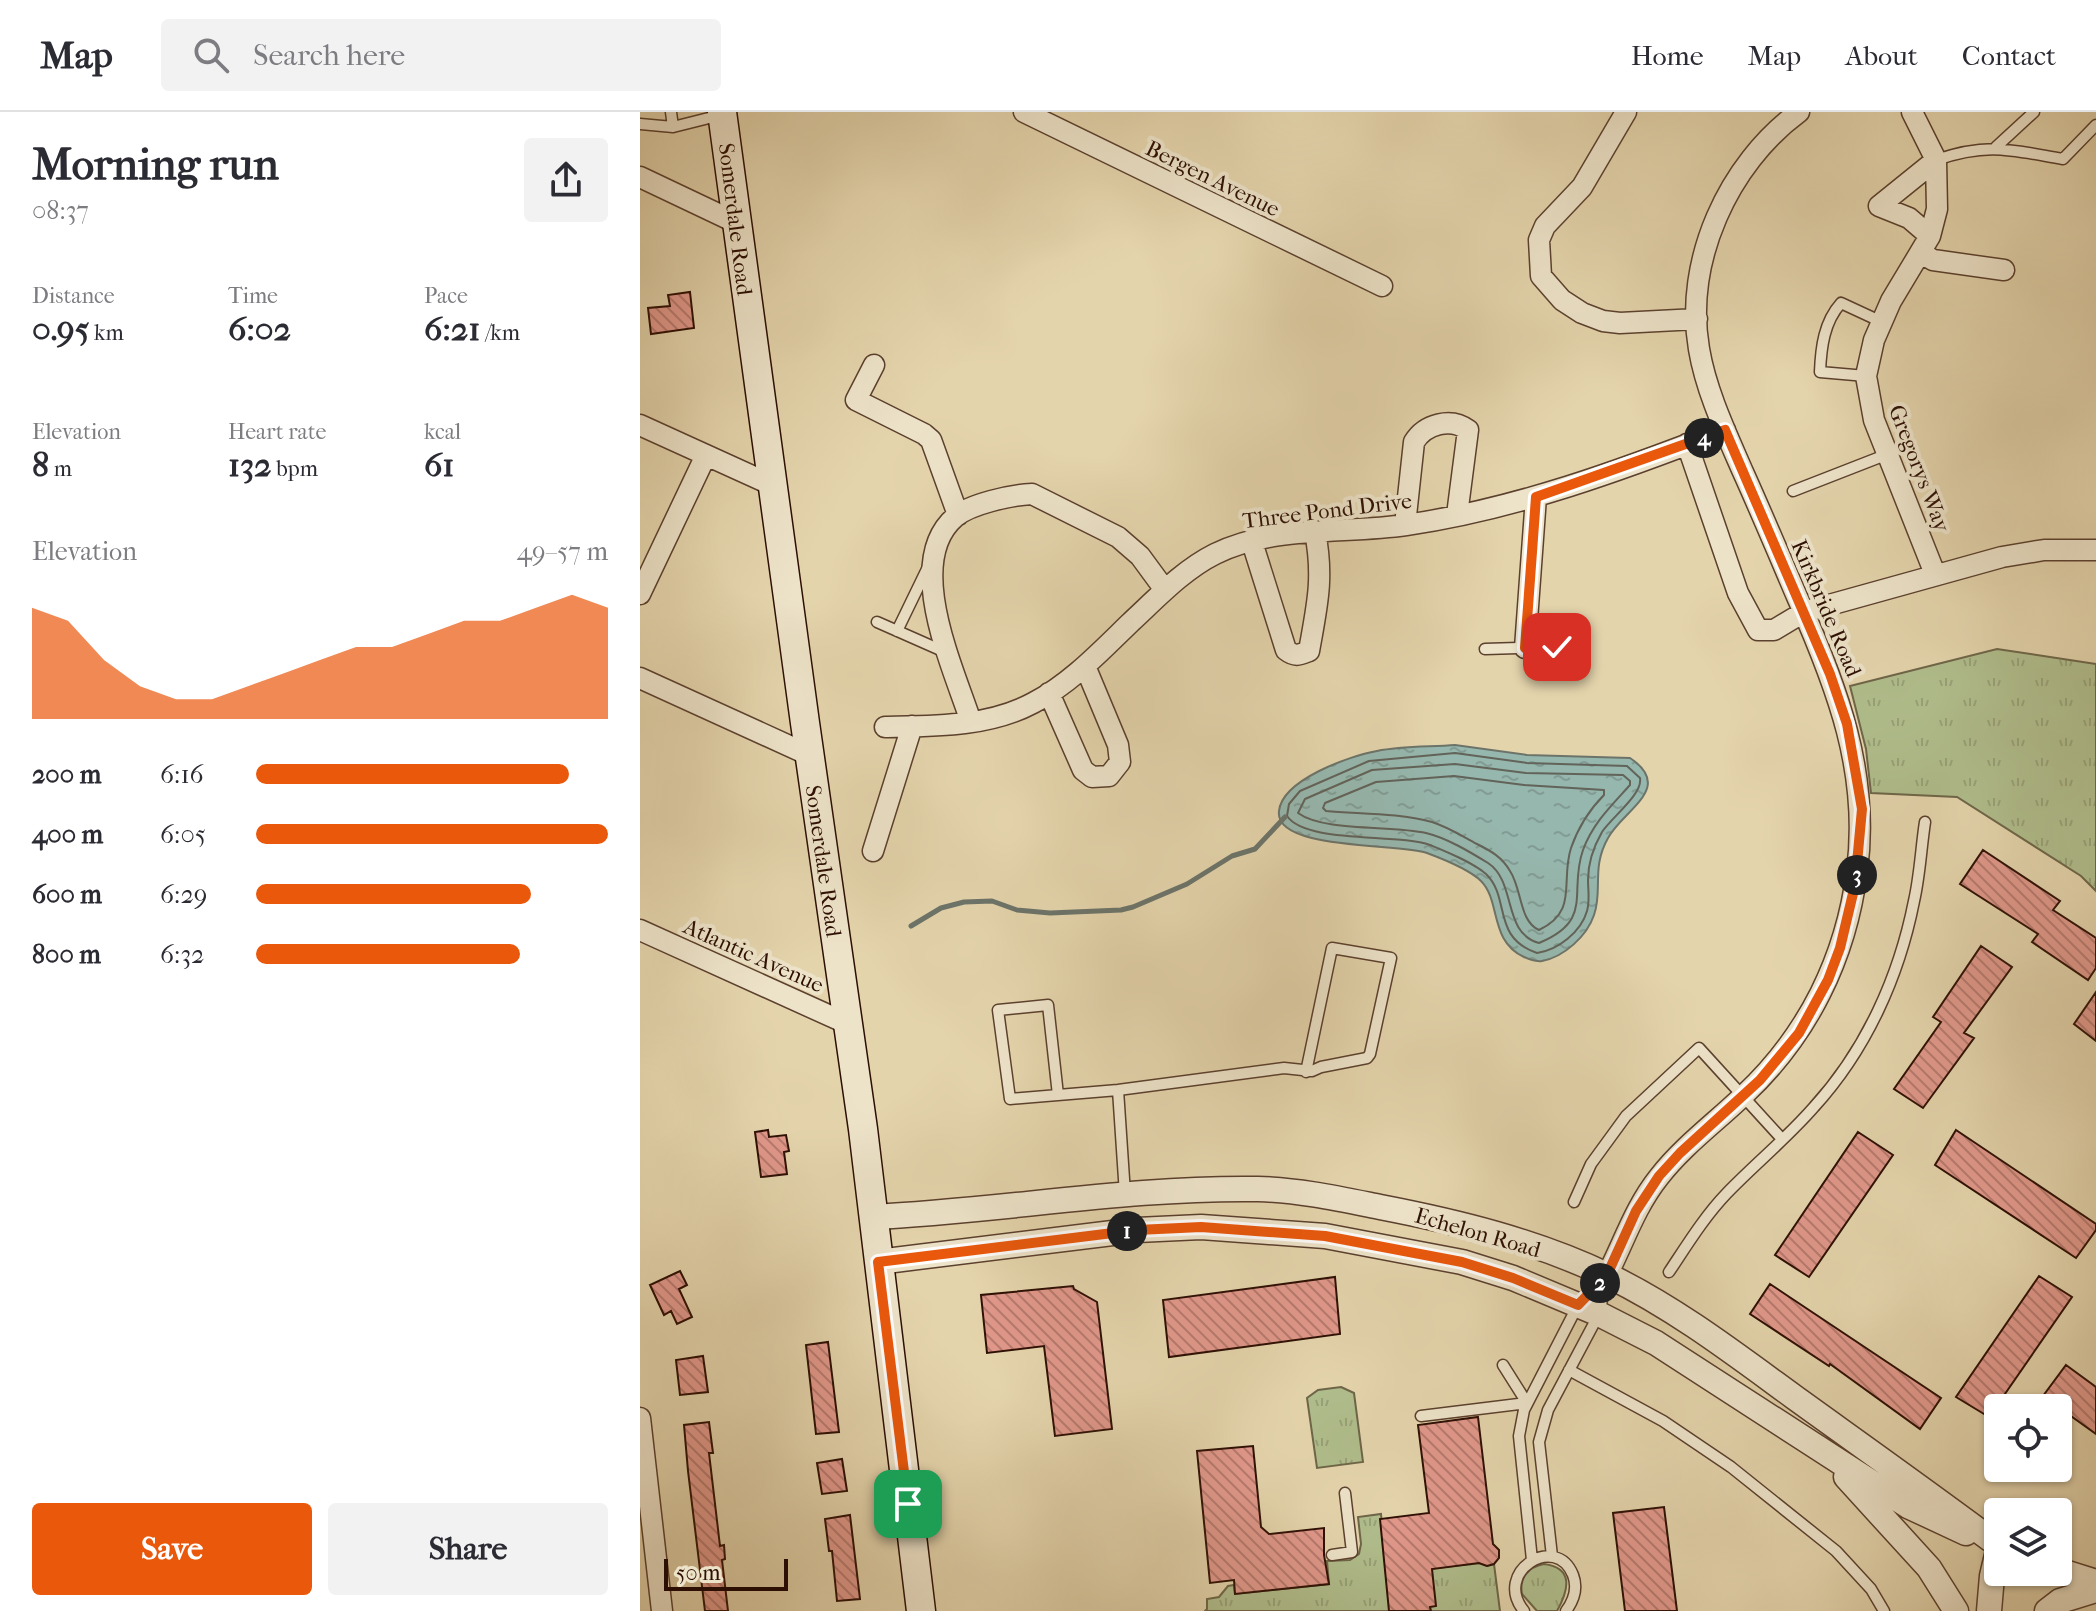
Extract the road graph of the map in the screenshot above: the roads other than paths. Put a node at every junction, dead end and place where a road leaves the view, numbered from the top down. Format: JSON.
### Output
{"nodes":[{"id":1,"x":671,"y":112,"type":"edge"},
{"id":2,"x":1024,"y":112,"type":"edge"},
{"id":3,"x":1626,"y":112,"type":"edge"},
{"id":4,"x":1799,"y":112,"type":"edge"},
{"id":5,"x":1912,"y":112,"type":"edge"},
{"id":6,"x":2034,"y":112,"type":"edge"},
{"id":7,"x":723,"y":113,"type":"edge"},
{"id":8,"x":640,"y":124,"type":"edge"},
{"id":9,"x":2096,"y":125,"type":"edge"},
{"id":10,"x":673,"y":127,"type":"junction"},
{"id":11,"x":1996,"y":147,"type":"junction"},
{"id":12,"x":1936,"y":160,"type":"junction"},
{"id":13,"x":640,"y":177,"type":"edge"},
{"id":14,"x":737,"y":223,"type":"junction"},
{"id":15,"x":1926,"y":244,"type":"junction"},
{"id":16,"x":2004,"y":270,"type":"dead end"},
{"id":17,"x":1382,"y":286,"type":"dead end"},
{"id":18,"x":1697,"y":319,"type":"junction"},
{"id":19,"x":1882,"y":322,"type":"junction"},
{"id":20,"x":874,"y":365,"type":"dead end"},
{"id":21,"x":1866,"y":376,"type":"junction"},
{"id":22,"x":640,"y":425,"type":"edge"},
{"id":23,"x":1725,"y":430,"type":"junction"},
{"id":24,"x":1687,"y":444,"type":"junction"},
{"id":25,"x":1888,"y":454,"type":"junction"},
{"id":26,"x":706,"y":455,"type":"junction"},
{"id":27,"x":772,"y":485,"type":"junction"},
{"id":28,"x":1793,"y":491,"type":"dead end"},
{"id":29,"x":1536,"y":497,"type":"junction"},
{"id":30,"x":958,"y":515,"type":"junction"},
{"id":31,"x":1457,"y":515,"type":"junction"},
{"id":32,"x":1405,"y":525,"type":"junction"},
{"id":33,"x":1315,"y":532,"type":"junction"},
{"id":34,"x":1252,"y":542,"type":"junction"},
{"id":35,"x":2096,"y":550,"type":"edge"},
{"id":36,"x":933,"y":558,"type":"junction"},
{"id":37,"x":1935,"y":574,"type":"junction"},
{"id":38,"x":1165,"y":590,"type":"junction"},
{"id":39,"x":640,"y":594,"type":"edge"},
{"id":40,"x":1804,"y":612,"type":"junction"},
{"id":41,"x":877,"y":622,"type":"dead end"},
{"id":42,"x":897,"y":631,"type":"junction"},
{"id":43,"x":1557,"y":647,"type":"dead end"},
{"id":44,"x":1525,"y":648,"type":"junction"},
{"id":45,"x":1485,"y":649,"type":"dead end"},
{"id":46,"x":949,"y":654,"type":"junction"},
{"id":47,"x":1085,"y":666,"type":"junction"},
{"id":48,"x":640,"y":678,"type":"edge"},
{"id":49,"x":1049,"y":693,"type":"junction"},
{"id":50,"x":971,"y":722,"type":"junction"},
{"id":51,"x":912,"y":726,"type":"junction"},
{"id":52,"x":885,"y":727,"type":"dead end"},
{"id":53,"x":809,"y":755,"type":"junction"},
{"id":54,"x":1925,"y":822,"type":"dead end"},
{"id":55,"x":873,"y":851,"type":"dead end"},
{"id":56,"x":640,"y":930,"type":"edge"},
{"id":57,"x":848,"y":1024,"type":"junction"},
{"id":58,"x":1306,"y":1072,"type":"junction"},
{"id":59,"x":1118,"y":1090,"type":"junction"},
{"id":60,"x":1058,"y":1095,"type":"junction"},
{"id":61,"x":1742,"y":1097,"type":"junction"},
{"id":62,"x":1782,"y":1139,"type":"junction"},
{"id":63,"x":1125,"y":1194,"type":"junction"},
{"id":64,"x":1574,"y":1202,"type":"dead end"},
{"id":65,"x":872,"y":1217,"type":"junction"},
{"id":66,"x":878,"y":1262,"type":"junction"},
{"id":67,"x":1669,"y":1272,"type":"dead end"},
{"id":68,"x":1607,"y":1275,"type":"junction"},
{"id":69,"x":1588,"y":1310,"type":"junction"},
{"id":70,"x":1503,"y":1365,"type":"dead end"},
{"id":71,"x":1569,"y":1370,"type":"junction"},
{"id":72,"x":1527,"y":1403,"type":"junction"},
{"id":73,"x":1421,"y":1416,"type":"dead end"},
{"id":74,"x":640,"y":1418,"type":"edge"},
{"id":75,"x":1823,"y":1452,"type":"junction"},
{"id":76,"x":644,"y":1472,"type":"edge"},
{"id":77,"x":1345,"y":1493,"type":"dead end"},
{"id":78,"x":1984,"y":1537,"type":"edge"},
{"id":79,"x":1984,"y":1541,"type":"edge"},
{"id":80,"x":1332,"y":1555,"type":"dead end"},
{"id":81,"x":1552,"y":1556,"type":"junction"},
{"id":82,"x":1532,"y":1560,"type":"junction"},
{"id":83,"x":2072,"y":1574,"type":"edge"},
{"id":84,"x":2096,"y":1582,"type":"edge"},
{"id":85,"x":1991,"y":1586,"type":"edge"},
{"id":86,"x":2096,"y":1590,"type":"edge"},
{"id":87,"x":662,"y":1611,"type":"edge"},
{"id":88,"x":921,"y":1611,"type":"edge"},
{"id":89,"x":1524,"y":1611,"type":"edge"},
{"id":90,"x":1566,"y":1611,"type":"edge"},
{"id":91,"x":1884,"y":1611,"type":"edge"},
{"id":92,"x":1956,"y":1611,"type":"edge"},
{"id":93,"x":1989,"y":1611,"type":"edge"},
{"id":94,"x":2047,"y":1611,"type":"edge"}],
"edges":[{"from":1,"to":10,"type":"lane"},
{"from":2,"to":17,"type":"street","name":"Bergen Avenue"},
{"from":3,"to":18,"type":"street"},
{"from":4,"to":18,"type":"street","name":"Kirkbride Road"},
{"from":5,"to":12,"type":"street","name":"Gregorys Way"},
{"from":6,"to":11,"type":"lane"},
{"from":7,"to":10,"type":"lane"},
{"from":7,"to":14,"type":"main road","name":"Somerdale Road"},
{"from":8,"to":10,"type":"lane"},
{"from":9,"to":11,"type":"lane"},
{"from":11,"to":12,"type":"lane"},
{"from":12,"to":15,"type":"street","name":"Gregorys Way"},
{"from":12,"to":15,"type":"street"},
{"from":13,"to":14,"type":"street"},
{"from":14,"to":27,"type":"main road","name":"Somerdale Road"},
{"from":15,"to":16,"type":"street"},
{"from":15,"to":19,"type":"street","name":"Gregorys Way"},
{"from":18,"to":23,"type":"street","name":"Kirkbride Road"},
{"from":19,"to":21,"type":"street","name":"Gregorys Way"},
{"from":19,"to":21,"type":"lane"},
{"from":20,"to":30,"type":"street"},
{"from":21,"to":25,"type":"street","name":"Gregorys Way"},
{"from":22,"to":26,"type":"street"},
{"from":23,"to":24,"type":"street","name":"Three Pond Drive"},
{"from":23,"to":40,"type":"street","name":"Kirkbride Road"},
{"from":24,"to":29,"type":"street","name":"Three Pond Drive"},
{"from":24,"to":40,"type":"street"},
{"from":25,"to":28,"type":"lane"},
{"from":25,"to":37,"type":"street","name":"Gregorys Way"},
{"from":26,"to":27,"type":"street"},
{"from":26,"to":39,"type":"street"},
{"from":27,"to":53,"type":"main road","name":"Somerdale Road"},
{"from":29,"to":31,"type":"street","name":"Three Pond Drive"},
{"from":29,"to":44,"type":"street"},
{"from":30,"to":36,"type":"street"},
{"from":30,"to":38,"type":"street"},
{"from":31,"to":32,"type":"street","name":"Three Pond Drive"},
{"from":31,"to":32,"type":"street"},
{"from":32,"to":33,"type":"street","name":"Three Pond Drive"},
{"from":33,"to":34,"type":"street","name":"Three Pond Drive"},
{"from":33,"to":34,"type":"street"},
{"from":34,"to":38,"type":"street","name":"Three Pond Drive"},
{"from":35,"to":37,"type":"street"},
{"from":36,"to":42,"type":"lane"},
{"from":36,"to":46,"type":"street"},
{"from":37,"to":40,"type":"street"},
{"from":38,"to":47,"type":"street","name":"Three Pond Drive"},
{"from":40,"to":61,"type":"street","name":"Kirkbride Road"},
{"from":41,"to":42,"type":"lane"},
{"from":42,"to":46,"type":"lane"},
{"from":43,"to":44,"type":"lane"},
{"from":44,"to":45,"type":"lane"},
{"from":46,"to":50,"type":"street"},
{"from":47,"to":49,"type":"street","name":"Three Pond Drive"},
{"from":47,"to":49,"type":"street"},
{"from":48,"to":53,"type":"street"},
{"from":49,"to":50,"type":"street","name":"Three Pond Drive"},
{"from":50,"to":51,"type":"street","name":"Three Pond Drive"},
{"from":51,"to":52,"type":"street","name":"Three Pond Drive"},
{"from":51,"to":55,"type":"street"},
{"from":53,"to":57,"type":"main road","name":"Somerdale Road"},
{"from":54,"to":62,"type":"lane"},
{"from":56,"to":57,"type":"street","name":"Atlantic Avenue"},
{"from":57,"to":65,"type":"main road","name":"Somerdale Road"},
{"from":58,"to":58,"type":"lane"},
{"from":58,"to":59,"type":"lane"},
{"from":59,"to":60,"type":"lane"},
{"from":59,"to":63,"type":"lane"},
{"from":60,"to":60,"type":"lane"},
{"from":61,"to":62,"type":"lane"},
{"from":61,"to":64,"type":"lane"},
{"from":61,"to":68,"type":"street","name":"Kirkbride Road"},
{"from":62,"to":67,"type":"lane"},
{"from":63,"to":65,"type":"street","name":"Echelon Road"},
{"from":63,"to":68,"type":"street","name":"Echelon Road"},
{"from":65,"to":66,"type":"main road","name":"Somerdale Road"},
{"from":66,"to":69,"type":"street","name":"Echelon Road"},
{"from":66,"to":88,"type":"main road","name":"Somerdale Road"},
{"from":68,"to":69,"type":"lane"},
{"from":68,"to":69,"type":"lane"},
{"from":68,"to":78,"type":"street","name":"Echelon Road"},
{"from":69,"to":71,"type":"lane"},
{"from":69,"to":72,"type":"lane"},
{"from":69,"to":75,"type":"street","name":"Echelon Road"},
{"from":70,"to":72,"type":"lane"},
{"from":71,"to":81,"type":"lane"},
{"from":71,"to":91,"type":"lane"},
{"from":72,"to":73,"type":"lane"},
{"from":72,"to":82,"type":"lane"},
{"from":74,"to":76,"type":"street"},
{"from":75,"to":79,"type":"street","name":"Echelon Road"},
{"from":75,"to":92,"type":"street"},
{"from":76,"to":87,"type":"street"},
{"from":77,"to":80,"type":"lane"},
{"from":81,"to":82,"type":"lane"},
{"from":81,"to":90,"type":"lane"},
{"from":82,"to":89,"type":"lane"},
{"from":83,"to":84,"type":"street"},
{"from":85,"to":93,"type":"street"},
{"from":86,"to":94,"type":"street"}]}
